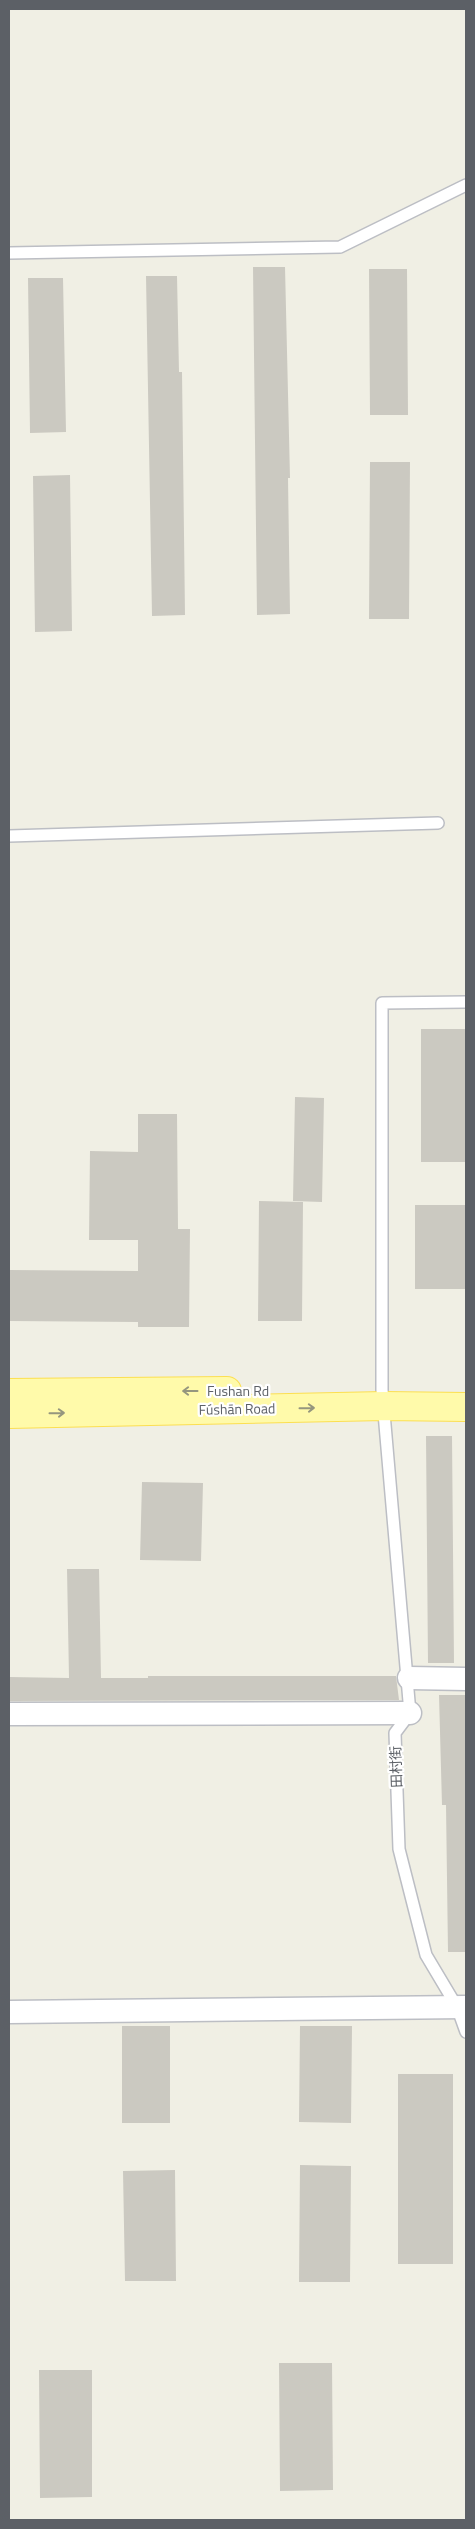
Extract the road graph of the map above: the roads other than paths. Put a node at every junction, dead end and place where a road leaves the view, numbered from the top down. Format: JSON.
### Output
{"nodes":[{"id":1,"x":466,"y":185,"type":"edge"},
{"id":2,"x":9,"y":253,"type":"edge"},
{"id":3,"x":438,"y":823,"type":"dead end"},
{"id":4,"x":9,"y":836,"type":"edge"},
{"id":5,"x":466,"y":1002,"type":"edge"},
{"id":6,"x":466,"y":1391,"type":"edge"},
{"id":7,"x":9,"y":1392,"type":"edge"},
{"id":8,"x":383,"y":1398,"type":"junction"},
{"id":9,"x":466,"y":1407,"type":"edge"},
{"id":10,"x":9,"y":1414,"type":"edge"},
{"id":11,"x":409,"y":1678,"type":"junction"},
{"id":12,"x":466,"y":1680,"type":"edge"},
{"id":13,"x":410,"y":1713,"type":"junction"},
{"id":14,"x":9,"y":1714,"type":"edge"},
{"id":15,"x":461,"y":2007,"type":"edge"},
{"id":16,"x":9,"y":2012,"type":"edge"},
{"id":17,"x":466,"y":2032,"type":"edge"}],
"edges":[{"from":1,"to":2,"type":"lane"},
{"from":3,"to":4,"type":"lane"},
{"from":5,"to":8,"type":"lane"},
{"from":6,"to":8,"type":"main road","name":"Fushan Rd"},
{"from":8,"to":7,"type":"main road","name":"Fushan Rd","one_way":true},
{"from":8,"to":9,"type":"main road","name":"Fúshān Road"},
{"from":10,"to":8,"type":"main road","name":"Fúshān Road","one_way":true},
{"from":8,"to":11,"type":"lane"},
{"from":11,"to":12,"type":"street"},
{"from":11,"to":13,"type":"lane"},
{"from":13,"to":14,"type":"street"},
{"from":13,"to":15,"type":"lane","name":"田村街"},
{"from":15,"to":16,"type":"street"},
{"from":15,"to":17,"type":"lane","name":"田村街"}]}
